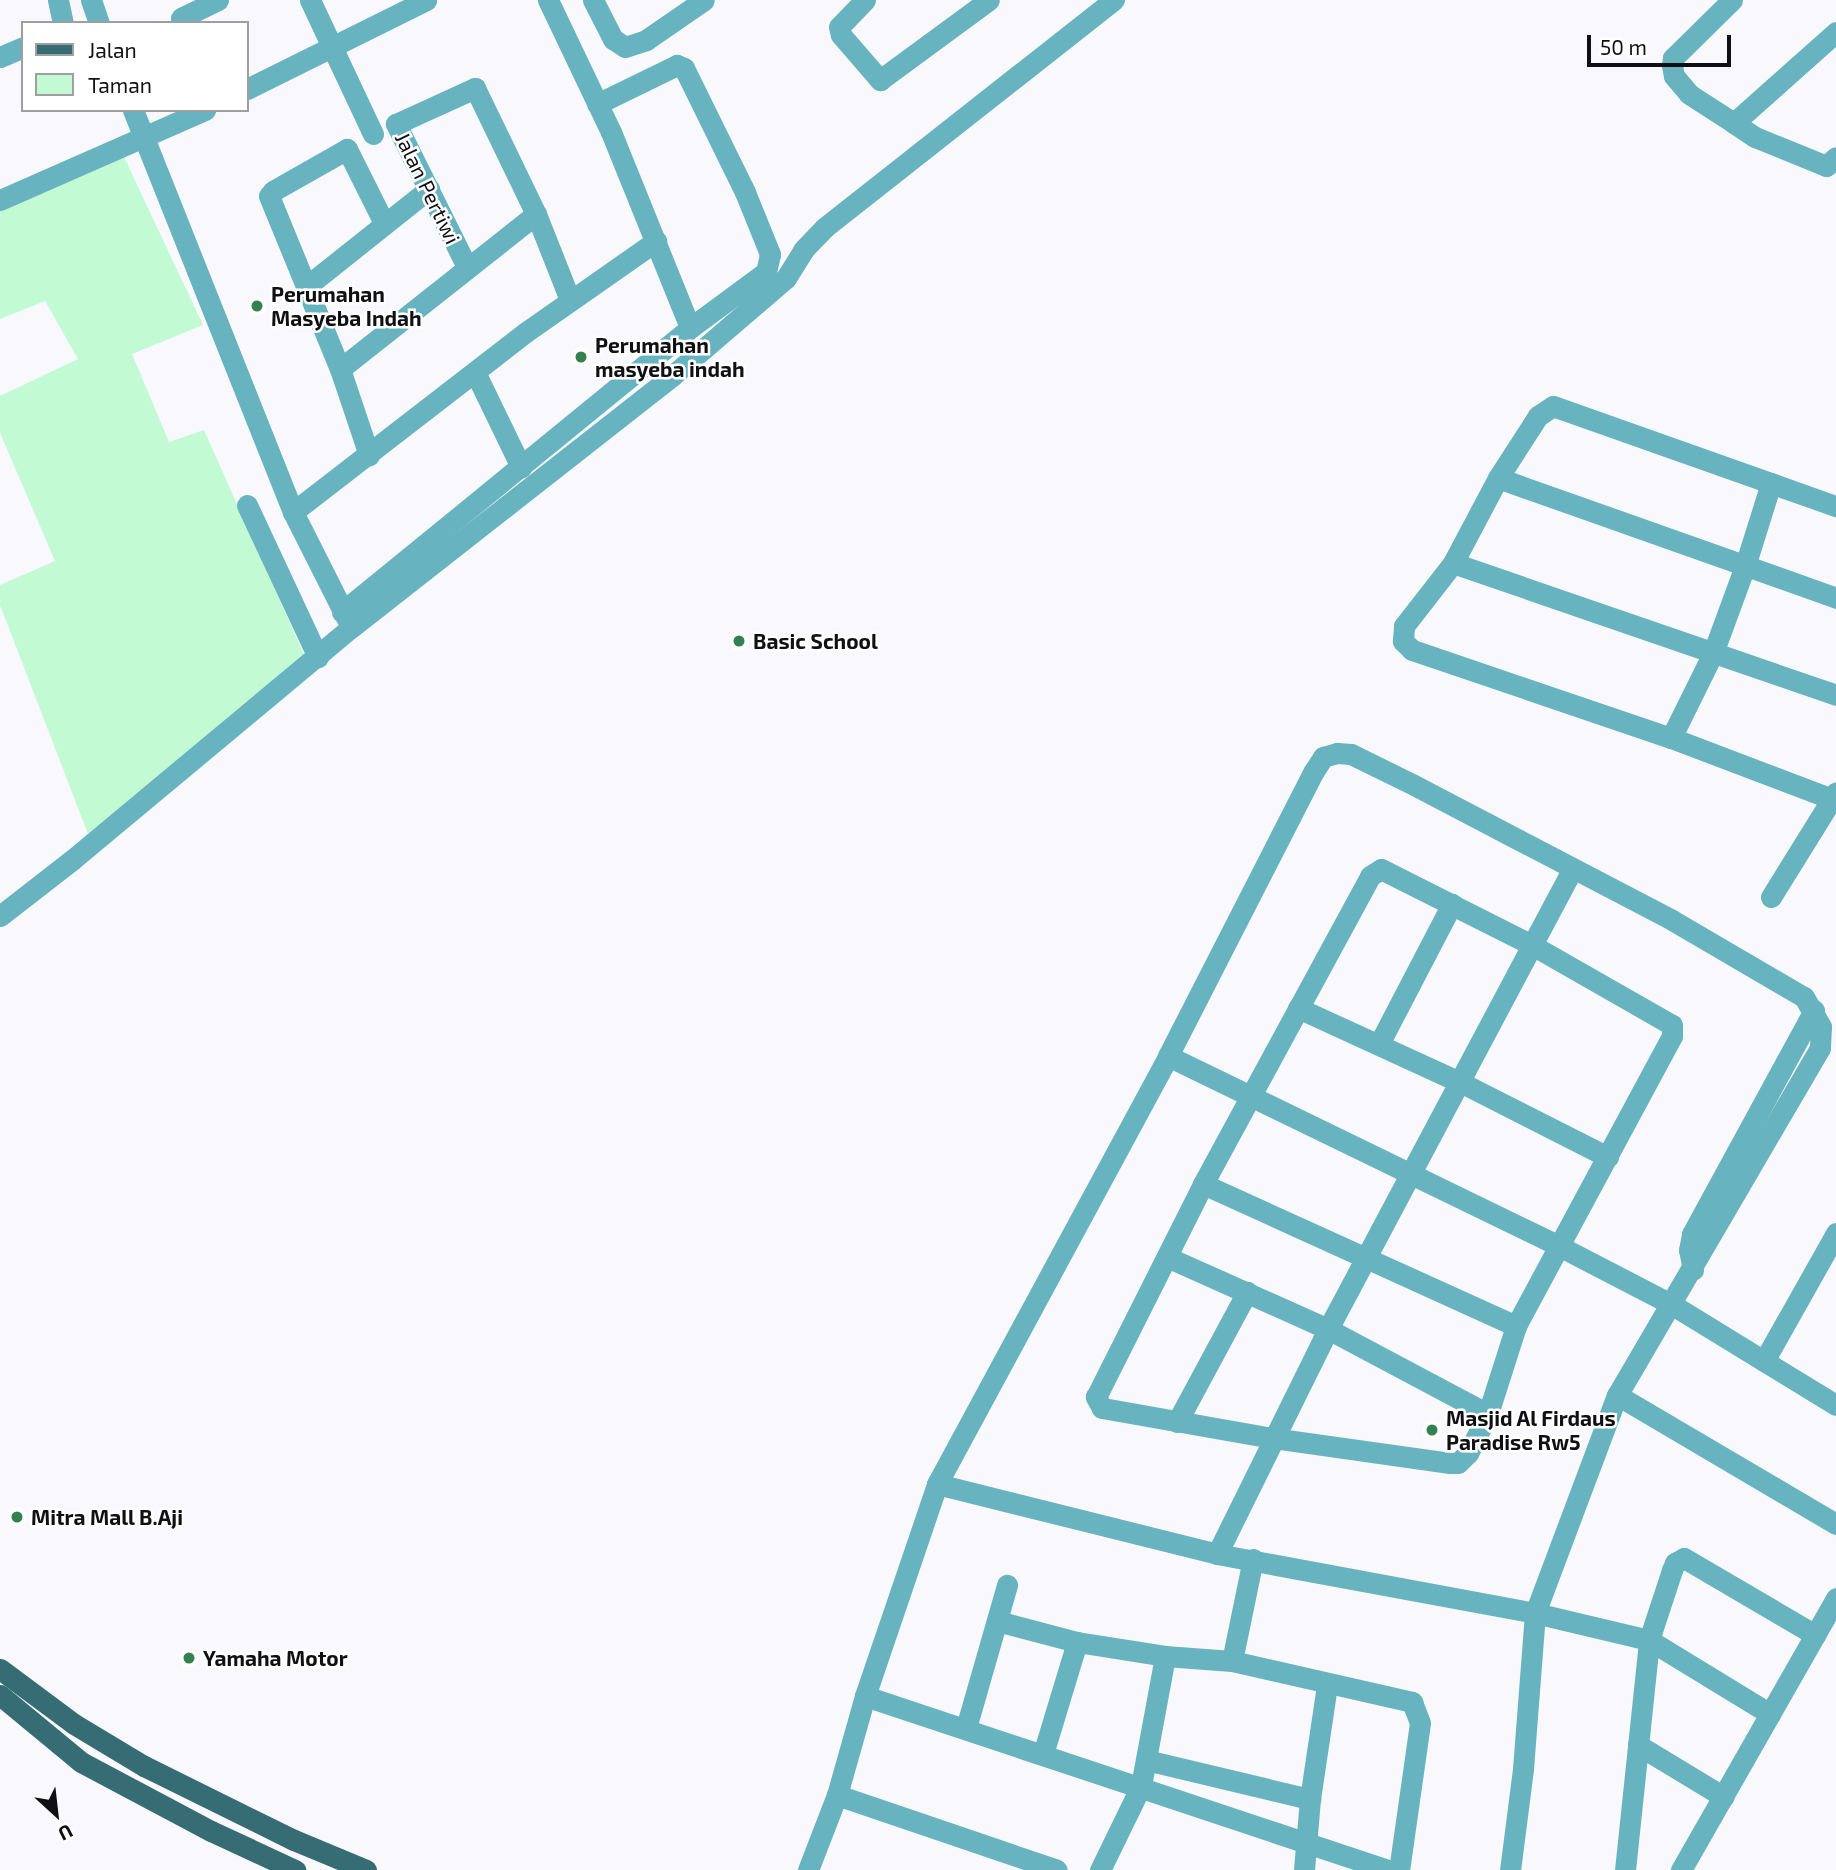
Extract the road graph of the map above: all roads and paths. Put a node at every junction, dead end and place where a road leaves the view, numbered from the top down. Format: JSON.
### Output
{"nodes":[{"id":1,"x":58,"y":0,"type":"edge"},
{"id":2,"x":91,"y":0,"type":"edge"},
{"id":3,"x":310,"y":0,"type":"edge"},
{"id":4,"x":426,"y":0,"type":"edge"},
{"id":5,"x":548,"y":0,"type":"edge"},
{"id":6,"x":593,"y":0,"type":"edge"},
{"id":7,"x":704,"y":0,"type":"edge"},
{"id":8,"x":865,"y":0,"type":"edge"},
{"id":9,"x":989,"y":0,"type":"edge"},
{"id":10,"x":1114,"y":0,"type":"edge"},
{"id":11,"x":1732,"y":0,"type":"edge"},
{"id":12,"x":206,"y":3,"type":"edge"},
{"id":13,"x":181,"y":18,"type":"dead end"},
{"id":14,"x":63,"y":21,"type":"edge"},
{"id":15,"x":98,"y":21,"type":"edge"},
{"id":16,"x":1836,"y":32,"type":"edge"},
{"id":17,"x":332,"y":47,"type":"junction"},
{"id":18,"x":21,"y":48,"type":"edge"},
{"id":19,"x":0,"y":57,"type":"edge"},
{"id":20,"x":248,"y":89,"type":"edge"},
{"id":21,"x":597,"y":104,"type":"junction"},
{"id":22,"x":134,"y":112,"type":"edge"},
{"id":23,"x":201,"y":112,"type":"edge"},
{"id":24,"x":1734,"y":123,"type":"junction"},
{"id":25,"x":396,"y":124,"type":"junction"},
{"id":26,"x":373,"y":134,"type":"junction"},
{"id":27,"x":144,"y":138,"type":"junction"},
{"id":28,"x":347,"y":149,"type":"junction"},
{"id":29,"x":1833,"y":164,"type":"edge"},
{"id":30,"x":429,"y":189,"type":"junction"},
{"id":31,"x":0,"y":200,"type":"edge"},
{"id":32,"x":536,"y":214,"type":"junction"},
{"id":33,"x":384,"y":223,"type":"junction"},
{"id":34,"x":656,"y":241,"type":"junction"},
{"id":35,"x":467,"y":267,"type":"junction"},
{"id":36,"x":307,"y":286,"type":"junction"},
{"id":37,"x":570,"y":300,"type":"junction"},
{"id":38,"x":690,"y":328,"type":"junction"},
{"id":39,"x":340,"y":369,"type":"junction"},
{"id":40,"x":475,"y":372,"type":"junction"},
{"id":41,"x":369,"y":455,"type":"junction"},
{"id":42,"x":520,"y":467,"type":"junction"},
{"id":43,"x":1498,"y":478,"type":"junction"},
{"id":44,"x":1771,"y":483,"type":"junction"},
{"id":45,"x":247,"y":505,"type":"dead end"},
{"id":46,"x":1836,"y":506,"type":"edge"},
{"id":47,"x":293,"y":512,"type":"junction"},
{"id":48,"x":1453,"y":563,"type":"junction"},
{"id":49,"x":1745,"y":566,"type":"junction"},
{"id":50,"x":1836,"y":598,"type":"edge"},
{"id":51,"x":347,"y":620,"type":"junction"},
{"id":52,"x":1713,"y":653,"type":"junction"},
{"id":53,"x":318,"y":657,"type":"junction"},
{"id":54,"x":1836,"y":695,"type":"edge"},
{"id":55,"x":1671,"y":738,"type":"junction"},
{"id":56,"x":1834,"y":795,"type":"edge"},
{"id":57,"x":1572,"y":870,"type":"junction"},
{"id":58,"x":1771,"y":897,"type":"dead end"},
{"id":59,"x":1452,"y":904,"type":"junction"},
{"id":60,"x":0,"y":915,"type":"edge"},
{"id":61,"x":1532,"y":945,"type":"junction"},
{"id":62,"x":1298,"y":1008,"type":"junction"},
{"id":63,"x":1379,"y":1044,"type":"junction"},
{"id":64,"x":1168,"y":1056,"type":"junction"},
{"id":65,"x":1460,"y":1082,"type":"junction"},
{"id":66,"x":1249,"y":1098,"type":"junction"},
{"id":67,"x":1608,"y":1157,"type":"junction"},
{"id":68,"x":1409,"y":1174,"type":"junction"},
{"id":69,"x":1203,"y":1184,"type":"junction"},
{"id":70,"x":1836,"y":1233,"type":"edge"},
{"id":71,"x":1559,"y":1246,"type":"junction"},
{"id":72,"x":1167,"y":1256,"type":"junction"},
{"id":73,"x":1366,"y":1256,"type":"junction"},
{"id":74,"x":1247,"y":1292,"type":"junction"},
{"id":75,"x":1671,"y":1304,"type":"junction"},
{"id":76,"x":1516,"y":1326,"type":"junction"},
{"id":77,"x":1328,"y":1329,"type":"junction"},
{"id":78,"x":1764,"y":1361,"type":"junction"},
{"id":79,"x":1617,"y":1395,"type":"junction"},
{"id":80,"x":1836,"y":1405,"type":"edge"},
{"id":81,"x":1488,"y":1414,"type":"junction"},
{"id":82,"x":1177,"y":1422,"type":"junction"},
{"id":83,"x":1272,"y":1438,"type":"junction"},
{"id":84,"x":937,"y":1484,"type":"junction"},
{"id":85,"x":1836,"y":1524,"type":"edge"},
{"id":86,"x":1217,"y":1554,"type":"junction"},
{"id":87,"x":1253,"y":1559,"type":"junction"},
{"id":88,"x":1007,"y":1585,"type":"dead end"},
{"id":89,"x":1836,"y":1598,"type":"edge"},
{"id":90,"x":1535,"y":1613,"type":"junction"},
{"id":91,"x":997,"y":1621,"type":"junction"},
{"id":92,"x":1815,"y":1635,"type":"junction"},
{"id":93,"x":1649,"y":1640,"type":"junction"},
{"id":94,"x":1077,"y":1643,"type":"junction"},
{"id":95,"x":1165,"y":1656,"type":"junction"},
{"id":96,"x":1232,"y":1661,"type":"junction"},
{"id":97,"x":0,"y":1669,"type":"edge"},
{"id":98,"x":1327,"y":1685,"type":"junction"},
{"id":99,"x":0,"y":1695,"type":"edge"},
{"id":100,"x":865,"y":1696,"type":"junction"},
{"id":101,"x":1770,"y":1714,"type":"junction"},
{"id":102,"x":966,"y":1728,"type":"junction"},
{"id":103,"x":1638,"y":1745,"type":"junction"},
{"id":104,"x":1043,"y":1754,"type":"junction"},
{"id":105,"x":1146,"y":1760,"type":"junction"},
{"id":106,"x":144,"y":1766,"type":"junction"},
{"id":107,"x":1141,"y":1786,"type":"junction"},
{"id":108,"x":131,"y":1789,"type":"junction"},
{"id":109,"x":837,"y":1796,"type":"junction"},
{"id":110,"x":1724,"y":1797,"type":"junction"},
{"id":111,"x":1310,"y":1799,"type":"junction"},
{"id":112,"x":1307,"y":1844,"type":"junction"},
{"id":113,"x":295,"y":1870,"type":"edge"},
{"id":114,"x":366,"y":1870,"type":"edge"},
{"id":115,"x":808,"y":1870,"type":"edge"},
{"id":116,"x":1057,"y":1870,"type":"edge"},
{"id":117,"x":1100,"y":1870,"type":"edge"},
{"id":118,"x":1304,"y":1870,"type":"edge"},
{"id":119,"x":1388,"y":1870,"type":"edge"},
{"id":120,"x":1399,"y":1870,"type":"edge"},
{"id":121,"x":1510,"y":1870,"type":"edge"},
{"id":122,"x":1625,"y":1870,"type":"edge"},
{"id":123,"x":1681,"y":1870,"type":"edge"}],
"edges":[{"from":1,"to":14,"type":"street"},
{"from":2,"to":15,"type":"street"},
{"from":3,"to":17,"type":"street","name":"Jalan Pertiwi"},
{"from":4,"to":17,"type":"street"},
{"from":5,"to":21,"type":"street"},
{"from":6,"to":7,"type":"street"},
{"from":8,"to":9,"type":"street"},
{"from":10,"to":51,"type":"street"},
{"from":11,"to":24,"type":"street"},
{"from":12,"to":13,"type":"street"},
{"from":16,"to":24,"type":"street"},
{"from":17,"to":20,"type":"street"},
{"from":17,"to":26,"type":"street","name":"Jalan Pertiwi"},
{"from":18,"to":19,"type":"street"},
{"from":21,"to":34,"type":"street"},
{"from":21,"to":38,"type":"street"},
{"from":22,"to":27,"type":"street"},
{"from":23,"to":27,"type":"street"},
{"from":24,"to":29,"type":"street"},
{"from":25,"to":26,"type":"street"},
{"from":25,"to":30,"type":"street","name":"Jalan Pertiwi"},
{"from":25,"to":32,"type":"street","name":"Jalan Pertiwi"},
{"from":26,"to":28,"type":"street"},
{"from":27,"to":31,"type":"street"},
{"from":27,"to":47,"type":"street"},
{"from":28,"to":33,"type":"street"},
{"from":28,"to":36,"type":"street"},
{"from":30,"to":33,"type":"street"},
{"from":30,"to":35,"type":"street","name":"Jalan Pertiwi"},
{"from":32,"to":35,"type":"street","name":"Jalan Pertiwi"},
{"from":32,"to":37,"type":"street","name":"Jalan Pertiwi"},
{"from":33,"to":36,"type":"street"},
{"from":34,"to":37,"type":"street"},
{"from":34,"to":38,"type":"street"},
{"from":35,"to":39,"type":"street","name":"Jalan Pertiwi"},
{"from":36,"to":39,"type":"street"},
{"from":37,"to":40,"type":"street"},
{"from":38,"to":42,"type":"street"},
{"from":39,"to":41,"type":"street"},
{"from":40,"to":41,"type":"street"},
{"from":40,"to":42,"type":"street"},
{"from":41,"to":47,"type":"street"},
{"from":42,"to":51,"type":"street"},
{"from":43,"to":44,"type":"street"},
{"from":43,"to":48,"type":"street"},
{"from":43,"to":49,"type":"street"},
{"from":44,"to":46,"type":"street"},
{"from":44,"to":49,"type":"street"},
{"from":45,"to":53,"type":"street"},
{"from":47,"to":51,"type":"street"},
{"from":48,"to":52,"type":"street"},
{"from":48,"to":55,"type":"street"},
{"from":49,"to":50,"type":"street"},
{"from":49,"to":52,"type":"street"},
{"from":51,"to":53,"type":"street"},
{"from":52,"to":54,"type":"street"},
{"from":52,"to":55,"type":"street"},
{"from":53,"to":60,"type":"street"},
{"from":55,"to":56,"type":"street"},
{"from":56,"to":58,"type":"street"},
{"from":57,"to":61,"type":"street"},
{"from":57,"to":64,"type":"street"},
{"from":57,"to":75,"type":"street"},
{"from":59,"to":61,"type":"street"},
{"from":59,"to":62,"type":"street"},
{"from":59,"to":63,"type":"street"},
{"from":61,"to":65,"type":"street"},
{"from":61,"to":67,"type":"street"},
{"from":62,"to":63,"type":"street"},
{"from":62,"to":66,"type":"street"},
{"from":63,"to":65,"type":"street"},
{"from":64,"to":66,"type":"street"},
{"from":64,"to":84,"type":"street"},
{"from":65,"to":67,"type":"street"},
{"from":65,"to":68,"type":"street"},
{"from":66,"to":68,"type":"street"},
{"from":66,"to":69,"type":"street"},
{"from":67,"to":71,"type":"street"},
{"from":68,"to":71,"type":"street"},
{"from":68,"to":73,"type":"street"},
{"from":69,"to":72,"type":"street"},
{"from":69,"to":73,"type":"street"},
{"from":70,"to":78,"type":"street"},
{"from":71,"to":75,"type":"street"},
{"from":71,"to":76,"type":"street"},
{"from":72,"to":74,"type":"street"},
{"from":72,"to":82,"type":"street"},
{"from":73,"to":76,"type":"street"},
{"from":73,"to":77,"type":"street"},
{"from":74,"to":77,"type":"street"},
{"from":74,"to":82,"type":"street"},
{"from":75,"to":78,"type":"street"},
{"from":75,"to":79,"type":"street"},
{"from":76,"to":81,"type":"street"},
{"from":77,"to":81,"type":"street"},
{"from":77,"to":83,"type":"street"},
{"from":78,"to":80,"type":"street"},
{"from":79,"to":85,"type":"street"},
{"from":79,"to":90,"type":"street"},
{"from":81,"to":83,"type":"street"},
{"from":82,"to":83,"type":"street"},
{"from":83,"to":86,"type":"street"},
{"from":84,"to":86,"type":"street"},
{"from":84,"to":100,"type":"street"},
{"from":86,"to":87,"type":"street"},
{"from":87,"to":90,"type":"street"},
{"from":87,"to":96,"type":"street"},
{"from":88,"to":91,"type":"street"},
{"from":89,"to":92,"type":"street"},
{"from":90,"to":93,"type":"street"},
{"from":90,"to":121,"type":"street"},
{"from":91,"to":94,"type":"street"},
{"from":91,"to":102,"type":"street"},
{"from":92,"to":93,"type":"street"},
{"from":92,"to":101,"type":"street"},
{"from":93,"to":101,"type":"street"},
{"from":93,"to":103,"type":"street"},
{"from":94,"to":95,"type":"street"},
{"from":94,"to":104,"type":"street"},
{"from":95,"to":96,"type":"street"},
{"from":95,"to":105,"type":"street"},
{"from":96,"to":98,"type":"street"},
{"from":97,"to":106,"type":"main road"},
{"from":98,"to":111,"type":"street"},
{"from":98,"to":120,"type":"street"},
{"from":99,"to":108,"type":"main road"},
{"from":100,"to":102,"type":"street"},
{"from":100,"to":109,"type":"street"},
{"from":101,"to":110,"type":"street"},
{"from":102,"to":104,"type":"street"},
{"from":103,"to":110,"type":"street"},
{"from":103,"to":122,"type":"street"},
{"from":104,"to":107,"type":"street"},
{"from":105,"to":107,"type":"street"},
{"from":105,"to":111,"type":"street"},
{"from":106,"to":108,"type":"main road"},
{"from":106,"to":114,"type":"main road"},
{"from":107,"to":112,"type":"street"},
{"from":107,"to":117,"type":"street"},
{"from":108,"to":113,"type":"main road"},
{"from":109,"to":115,"type":"street"},
{"from":109,"to":116,"type":"street"},
{"from":110,"to":123,"type":"street"},
{"from":111,"to":112,"type":"street"},
{"from":112,"to":118,"type":"street"},
{"from":112,"to":119,"type":"street"}]}
